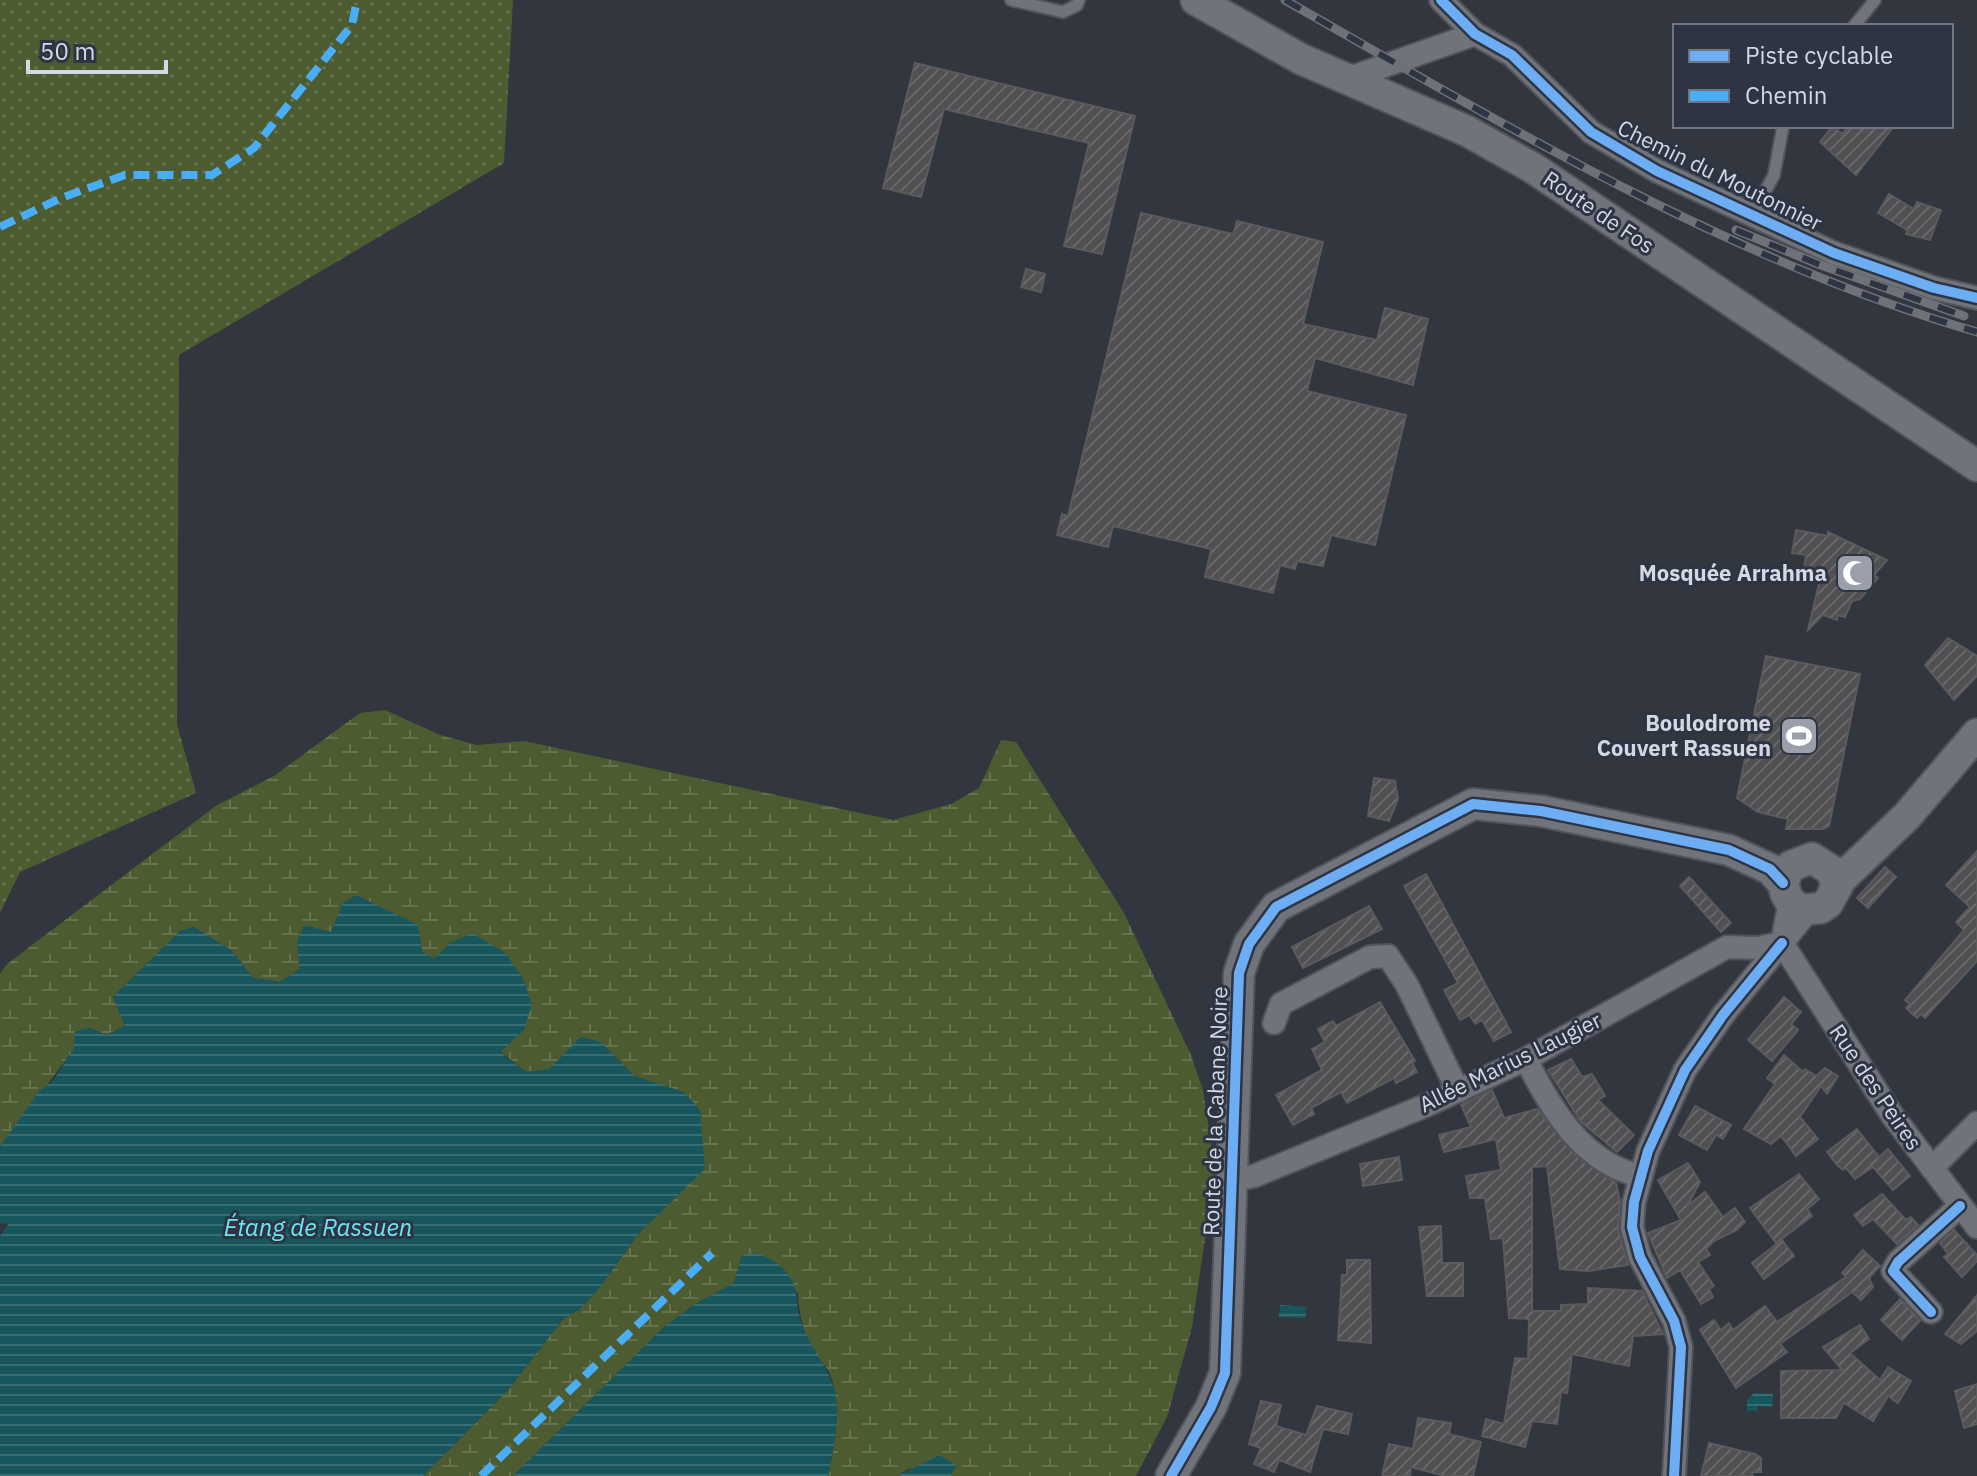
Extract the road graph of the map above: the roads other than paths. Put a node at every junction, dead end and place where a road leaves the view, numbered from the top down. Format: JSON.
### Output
{"nodes":[{"id":1,"x":1011,"y":0,"type":"edge"},
{"id":2,"x":1079,"y":0,"type":"edge"},
{"id":3,"x":1196,"y":0,"type":"edge"},
{"id":4,"x":1441,"y":0,"type":"edge"},
{"id":5,"x":1875,"y":0,"type":"edge"},
{"id":6,"x":1856,"y":24,"type":"edge"},
{"id":7,"x":1475,"y":34,"type":"junction"},
{"id":8,"x":1344,"y":80,"type":"junction"},
{"id":9,"x":1783,"y":128,"type":"edge"},
{"id":10,"x":1752,"y":217,"type":"junction"},
{"id":11,"x":1977,"y":298,"type":"edge"},
{"id":12,"x":1977,"y":466,"type":"edge"},
{"id":13,"x":1977,"y":734,"type":"edge"},
{"id":14,"x":1806,"y":884,"type":"junction"},
{"id":15,"x":1782,"y":943,"type":"junction"},
{"id":16,"x":1274,"y":1023,"type":"dead end"},
{"id":17,"x":1526,"y":1059,"type":"junction"},
{"id":18,"x":1458,"y":1091,"type":"junction"},
{"id":19,"x":1977,"y":1123,"type":"edge"},
{"id":20,"x":1932,"y":1168,"type":"junction"},
{"id":21,"x":1641,"y":1176,"type":"junction"},
{"id":22,"x":1233,"y":1180,"type":"junction"},
{"id":23,"x":1960,"y":1206,"type":"junction"},
{"id":24,"x":1977,"y":1227,"type":"edge"},
{"id":25,"x":1931,"y":1312,"type":"dead end"},
{"id":26,"x":1171,"y":1476,"type":"edge"},
{"id":27,"x":1674,"y":1476,"type":"edge"}],
"edges":[{"from":1,"to":2,"type":"lane"},
{"from":3,"to":8,"type":"street","name":"Route de Fos"},
{"from":4,"to":7,"type":"street","name":"Chemin du Moutonnier"},
{"from":5,"to":6,"type":"lane"},
{"from":7,"to":8,"type":"street"},
{"from":7,"to":10,"type":"street","name":"Chemin du Moutonnier"},
{"from":8,"to":12,"type":"street","name":"Route de Fos"},
{"from":9,"to":10,"type":"lane"},
{"from":10,"to":11,"type":"street","name":"Chemin du Moutonnier"},
{"from":13,"to":14,"type":"street","name":"Route de la Cabane Noire"},
{"from":14,"to":15,"type":"street"},
{"from":14,"to":22,"type":"street","name":"Route de la Cabane Noire"},
{"from":15,"to":17,"type":"street","name":"Allée Marius Laugier"},
{"from":15,"to":20,"type":"street","name":"Rue des Peires"},
{"from":15,"to":21,"type":"street"},
{"from":16,"to":18,"type":"street"},
{"from":17,"to":18,"type":"street","name":"Allée Marius Laugier"},
{"from":17,"to":21,"type":"street"},
{"from":18,"to":22,"type":"street","name":"Allée Marius Laugier"},
{"from":19,"to":20,"type":"street"},
{"from":20,"to":23,"type":"street","name":"Rue des Peires"},
{"from":21,"to":27,"type":"street"},
{"from":22,"to":26,"type":"street","name":"Route de la Cabane Noire"},
{"from":23,"to":24,"type":"street","name":"Rue des Peires"},
{"from":23,"to":25,"type":"street"}]}
